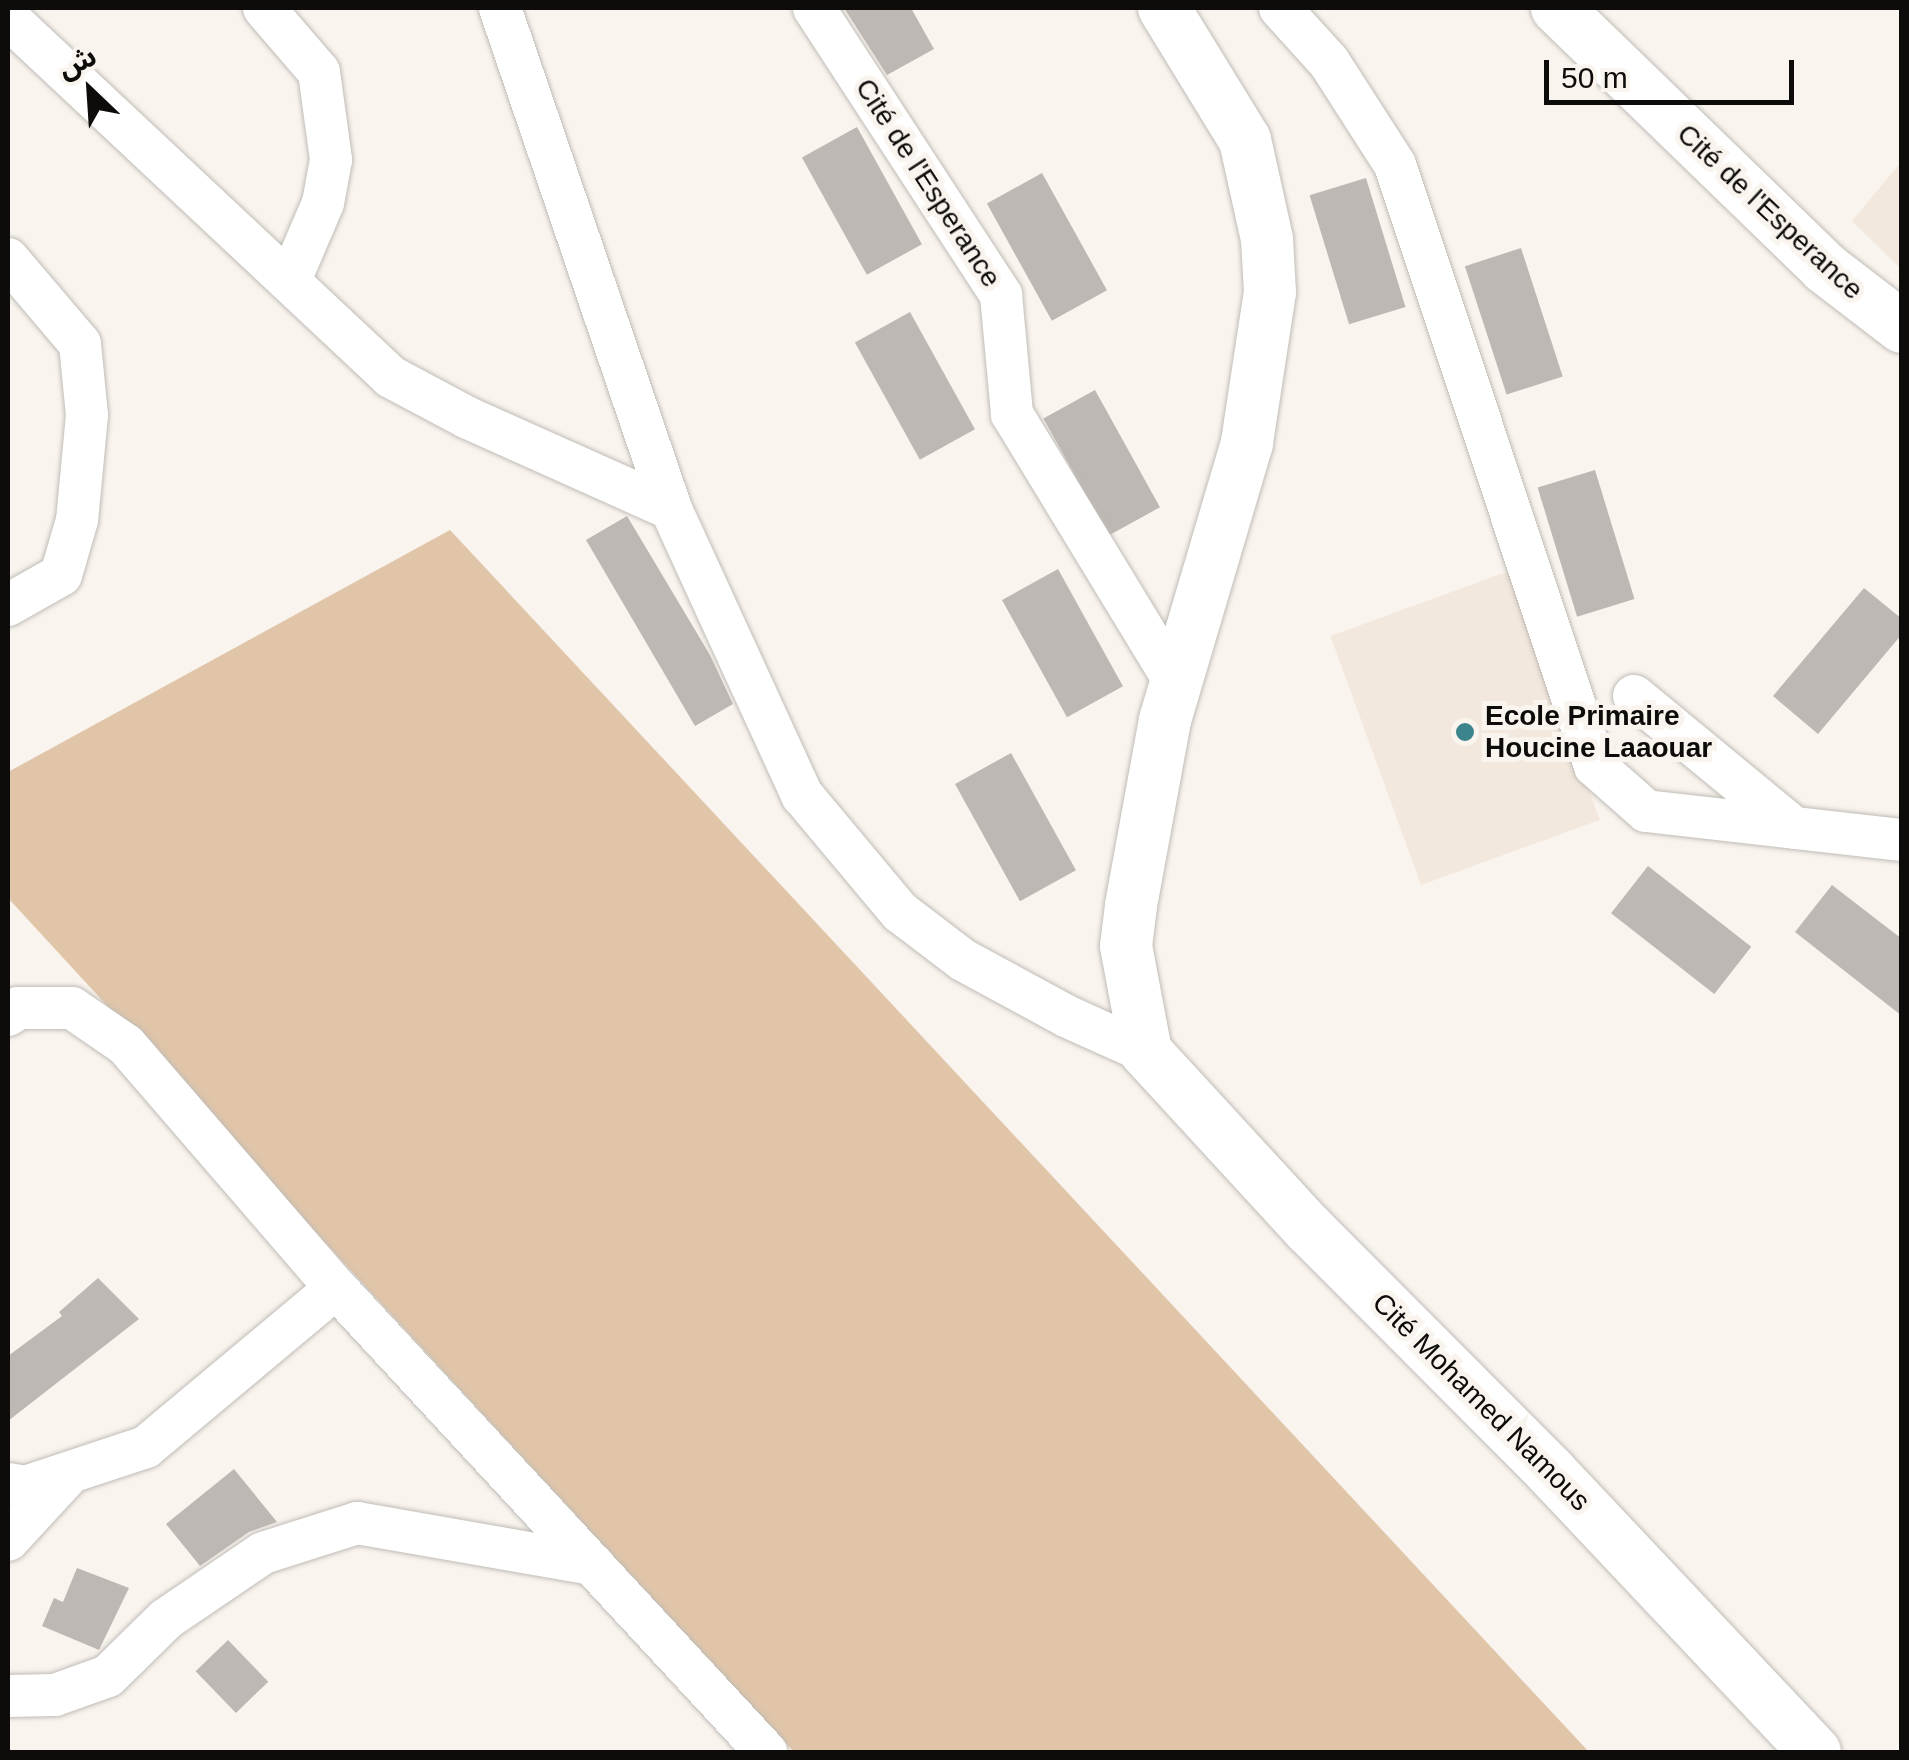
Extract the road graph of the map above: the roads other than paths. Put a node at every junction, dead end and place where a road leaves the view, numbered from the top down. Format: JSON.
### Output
{"nodes":[{"id":1,"x":264,"y":8,"type":"edge"},
{"id":2,"x":500,"y":8,"type":"edge"},
{"id":3,"x":814,"y":8,"type":"edge"},
{"id":4,"x":1164,"y":8,"type":"edge"},
{"id":5,"x":1280,"y":8,"type":"edge"},
{"id":6,"x":1557,"y":8,"type":"edge"},
{"id":7,"x":8,"y":18,"type":"edge"},
{"id":8,"x":8,"y":259,"type":"edge"},
{"id":9,"x":1825,"y":268,"type":"junction"},
{"id":10,"x":290,"y":280,"type":"junction"},
{"id":11,"x":1902,"y":292,"type":"edge"},
{"id":12,"x":1902,"y":327,"type":"edge"},
{"id":13,"x":1902,"y":360,"type":"edge"},
{"id":14,"x":671,"y":509,"type":"junction"},
{"id":15,"x":8,"y":605,"type":"edge"},
{"id":16,"x":1176,"y":684,"type":"junction"},
{"id":17,"x":1634,"y":696,"type":"dead end"},
{"id":18,"x":1794,"y":828,"type":"junction"},
{"id":19,"x":1902,"y":840,"type":"edge"},
{"id":20,"x":8,"y":1016,"type":"edge"},
{"id":21,"x":1146,"y":1052,"type":"junction"},
{"id":22,"x":336,"y":1288,"type":"junction"},
{"id":23,"x":72,"y":1471,"type":"junction"},
{"id":24,"x":8,"y":1484,"type":"edge"},
{"id":25,"x":8,"y":1540,"type":"edge"},
{"id":26,"x":592,"y":1564,"type":"junction"},
{"id":27,"x":8,"y":1696,"type":"edge"},
{"id":28,"x":766,"y":1752,"type":"edge"},
{"id":29,"x":1815,"y":1752,"type":"edge"}],
"edges":[{"from":1,"to":10,"type":"street"},
{"from":2,"to":14,"type":"street"},
{"from":3,"to":16,"type":"street","name":"Cité de l'Esperance"},
{"from":4,"to":16,"type":"main road"},
{"from":5,"to":18,"type":"street"},
{"from":6,"to":9,"type":"main road","name":"Cité de l'Esperance"},
{"from":7,"to":10,"type":"street"},
{"from":8,"to":15,"type":"street"},
{"from":9,"to":11,"type":"main road"},
{"from":9,"to":12,"type":"main road","name":"Cité de l'Esperance"},
{"from":9,"to":13,"type":"main road"},
{"from":10,"to":14,"type":"street"},
{"from":14,"to":21,"type":"street"},
{"from":16,"to":21,"type":"main road"},
{"from":17,"to":18,"type":"street"},
{"from":18,"to":19,"type":"street"},
{"from":20,"to":22,"type":"street"},
{"from":21,"to":29,"type":"main road","name":"Cité Mohamed Namous"},
{"from":22,"to":23,"type":"street"},
{"from":22,"to":26,"type":"street"},
{"from":23,"to":24,"type":"street"},
{"from":23,"to":25,"type":"street"},
{"from":26,"to":27,"type":"street"},
{"from":26,"to":28,"type":"street"}]}
